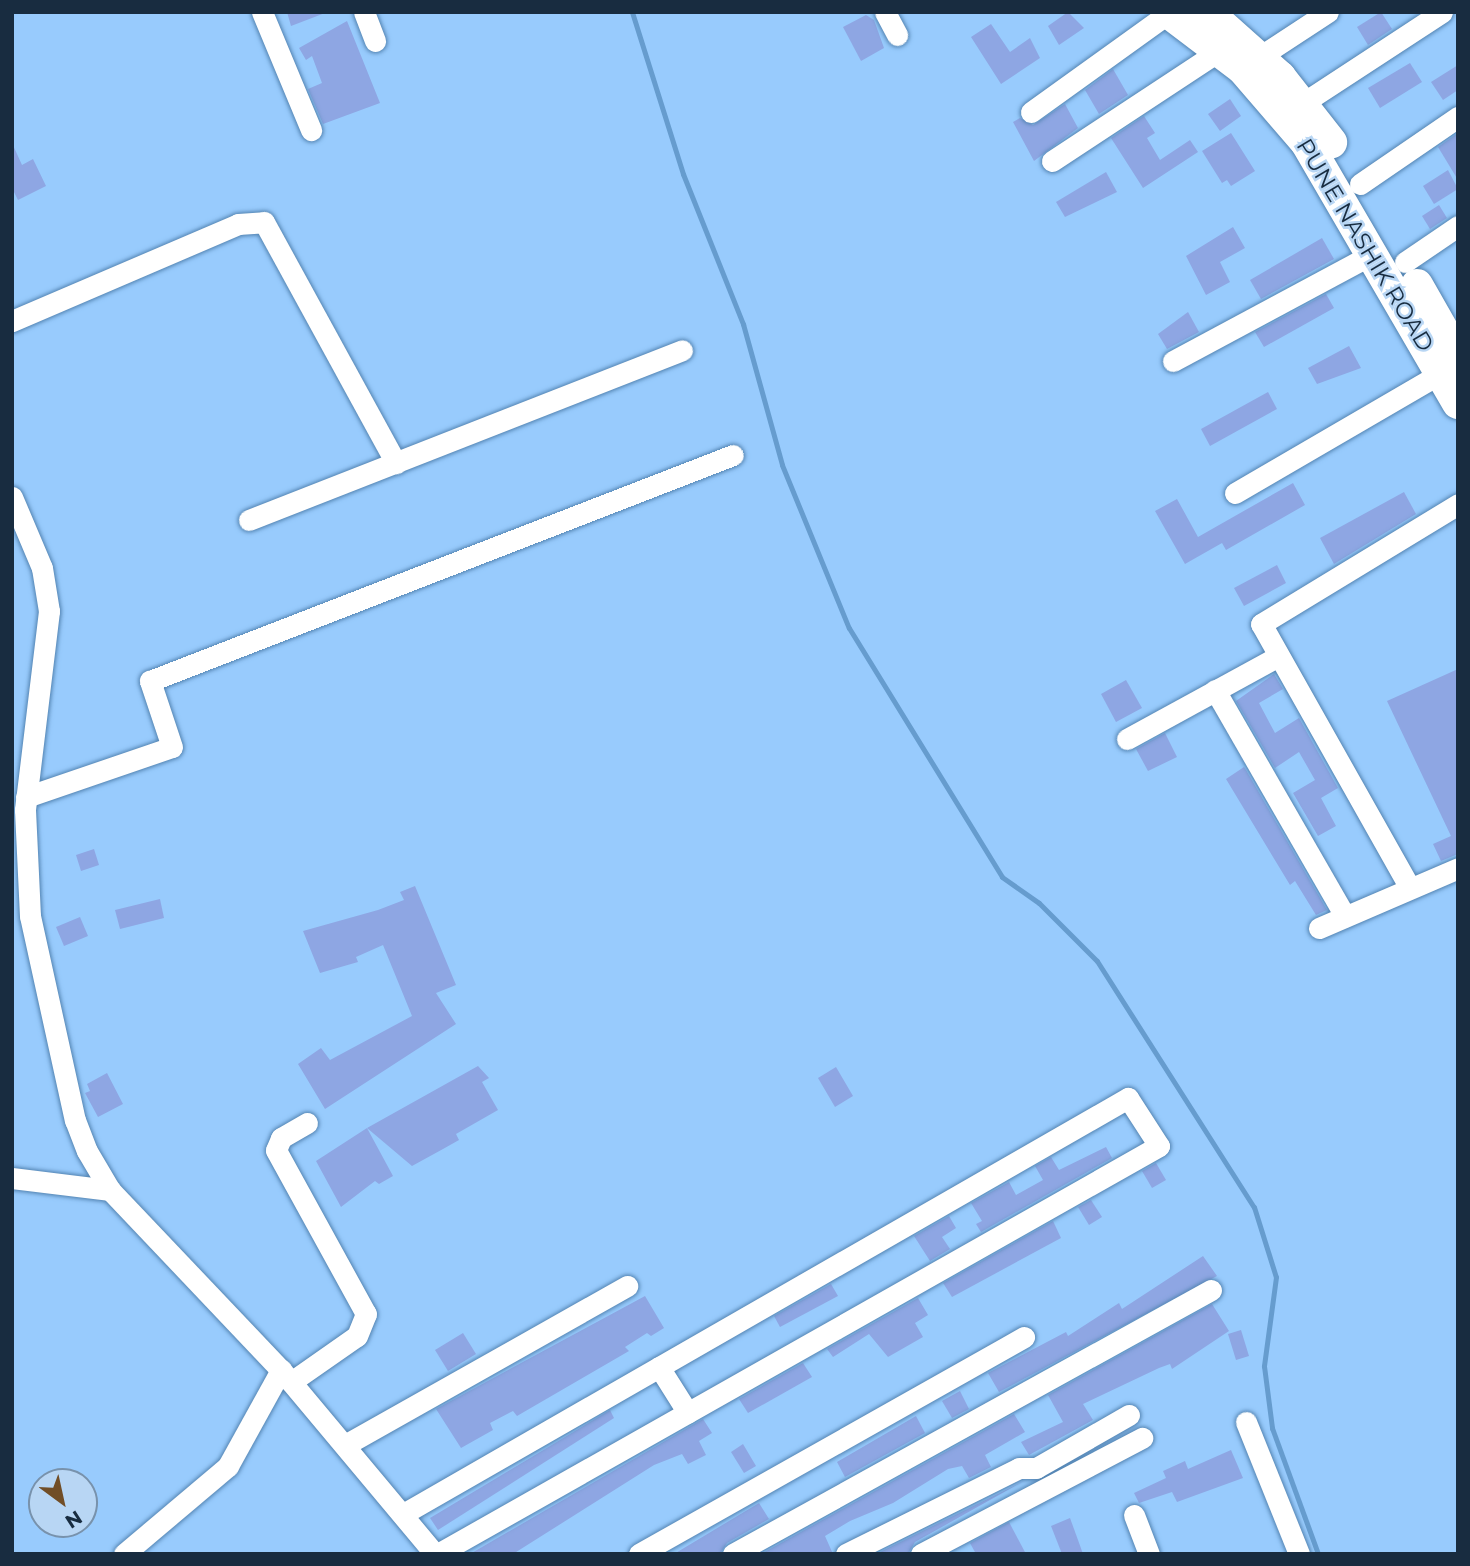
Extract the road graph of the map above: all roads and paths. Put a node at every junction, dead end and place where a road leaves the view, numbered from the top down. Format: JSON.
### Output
{"nodes":[{"id":1,"x":262,"y":12,"type":"edge"},
{"id":2,"x":364,"y":12,"type":"edge"},
{"id":3,"x":886,"y":12,"type":"edge"},
{"id":4,"x":1168,"y":12,"type":"edge"},
{"id":5,"x":1207,"y":12,"type":"edge"},
{"id":6,"x":1328,"y":12,"type":"edge"},
{"id":7,"x":1442,"y":12,"type":"edge"},
{"id":8,"x":897,"y":35,"type":"dead end"},
{"id":9,"x":375,"y":41,"type":"dead end"},
{"id":10,"x":1240,"y":58,"type":"junction"},
{"id":11,"x":1303,"y":103,"type":"junction"},
{"id":12,"x":1031,"y":112,"type":"dead end"},
{"id":13,"x":1458,"y":117,"type":"edge"},
{"id":14,"x":311,"y":131,"type":"dead end"},
{"id":15,"x":1052,"y":161,"type":"dead end"},
{"id":16,"x":1360,"y":184,"type":"junction"},
{"id":17,"x":1458,"y":226,"type":"edge"},
{"id":18,"x":1374,"y":253,"type":"junction"},
{"id":19,"x":1405,"y":262,"type":"junction"},
{"id":20,"x":12,"y":321,"type":"edge"},
{"id":21,"x":682,"y":350,"type":"dead end"},
{"id":22,"x":1453,"y":357,"type":"edge"},
{"id":23,"x":1174,"y":362,"type":"dead end"},
{"id":24,"x":1458,"y":403,"type":"edge"},
{"id":25,"x":733,"y":455,"type":"dead end"},
{"id":26,"x":396,"y":463,"type":"junction"},
{"id":27,"x":1235,"y":493,"type":"dead end"},
{"id":28,"x":12,"y":497,"type":"edge"},
{"id":29,"x":1458,"y":504,"type":"edge"},
{"id":30,"x":249,"y":520,"type":"dead end"},
{"id":31,"x":1277,"y":657,"type":"junction"},
{"id":32,"x":1215,"y":690,"type":"junction"},
{"id":33,"x":1127,"y":739,"type":"dead end"},
{"id":34,"x":26,"y":797,"type":"junction"},
{"id":35,"x":1458,"y":868,"type":"edge"},
{"id":36,"x":1410,"y":888,"type":"junction"},
{"id":37,"x":1346,"y":916,"type":"junction"},
{"id":38,"x":1319,"y":928,"type":"dead end"},
{"id":39,"x":307,"y":1123,"type":"dead end"},
{"id":40,"x":12,"y":1178,"type":"edge"},
{"id":41,"x":110,"y":1190,"type":"junction"},
{"id":42,"x":627,"y":1286,"type":"dead end"},
{"id":43,"x":1211,"y":1290,"type":"dead end"},
{"id":44,"x":1024,"y":1337,"type":"dead end"},
{"id":45,"x":660,"y":1367,"type":"junction"},
{"id":46,"x":286,"y":1376,"type":"junction"},
{"id":47,"x":688,"y":1413,"type":"junction"},
{"id":48,"x":1129,"y":1415,"type":"dead end"},
{"id":49,"x":1246,"y":1422,"type":"dead end"},
{"id":50,"x":1142,"y":1438,"type":"dead end"},
{"id":51,"x":345,"y":1445,"type":"junction"},
{"id":52,"x":403,"y":1514,"type":"junction"},
{"id":53,"x":1134,"y":1514,"type":"dead end"},
{"id":54,"x":926,"y":1553,"type":"edge"},
{"id":55,"x":124,"y":1554,"type":"edge"},
{"id":56,"x":436,"y":1554,"type":"edge"},
{"id":57,"x":639,"y":1554,"type":"edge"},
{"id":58,"x":733,"y":1554,"type":"edge"},
{"id":59,"x":846,"y":1554,"type":"edge"},
{"id":60,"x":1149,"y":1554,"type":"edge"},
{"id":61,"x":1299,"y":1554,"type":"edge"}],
"edges":[{"from":1,"to":14,"type":"street"},
{"from":2,"to":9,"type":"street"},
{"from":3,"to":8,"type":"street"},
{"from":4,"to":10,"type":"highway","name":"PUNE NASHIK ROAD"},
{"from":4,"to":12,"type":"street"},
{"from":5,"to":10,"type":"highway","name":"PUNE NASHIK ROAD"},
{"from":6,"to":10,"type":"street"},
{"from":7,"to":11,"type":"street"},
{"from":10,"to":11,"type":"highway","name":"PUNE NASHIK ROAD"},
{"from":10,"to":15,"type":"street"},
{"from":10,"to":18,"type":"highway","name":"PUNE NASHIK ROAD"},
{"from":11,"to":16,"type":"highway","name":"PUNE NASHIK ROAD"},
{"from":13,"to":16,"type":"street"},
{"from":16,"to":19,"type":"highway","name":"PUNE NASHIK ROAD"},
{"from":17,"to":19,"type":"street"},
{"from":18,"to":22,"type":"highway","name":"PUNE NASHIK ROAD"},
{"from":18,"to":23,"type":"street"},
{"from":19,"to":22,"type":"highway","name":"PUNE NASHIK ROAD"},
{"from":20,"to":26,"type":"street"},
{"from":21,"to":26,"type":"street"},
{"from":22,"to":24,"type":"highway","name":"PUNE NASHIK ROAD"},
{"from":22,"to":27,"type":"street"},
{"from":25,"to":34,"type":"street"},
{"from":26,"to":30,"type":"street"},
{"from":28,"to":34,"type":"street"},
{"from":29,"to":31,"type":"street"},
{"from":31,"to":32,"type":"street"},
{"from":31,"to":36,"type":"street"},
{"from":32,"to":33,"type":"street"},
{"from":32,"to":37,"type":"street"},
{"from":34,"to":41,"type":"street"},
{"from":35,"to":36,"type":"street"},
{"from":36,"to":37,"type":"street"},
{"from":37,"to":38,"type":"street"},
{"from":39,"to":46,"type":"street"},
{"from":40,"to":41,"type":"street"},
{"from":41,"to":46,"type":"street"},
{"from":42,"to":51,"type":"street"},
{"from":43,"to":58,"type":"street"},
{"from":44,"to":57,"type":"street"},
{"from":45,"to":47,"type":"street"},
{"from":45,"to":47,"type":"street"},
{"from":45,"to":52,"type":"street"},
{"from":46,"to":51,"type":"street"},
{"from":46,"to":55,"type":"street"},
{"from":47,"to":56,"type":"street"},
{"from":48,"to":59,"type":"street"},
{"from":49,"to":61,"type":"street"},
{"from":50,"to":54,"type":"street"},
{"from":51,"to":52,"type":"street"},
{"from":52,"to":56,"type":"street"},
{"from":53,"to":60,"type":"street"}]}
